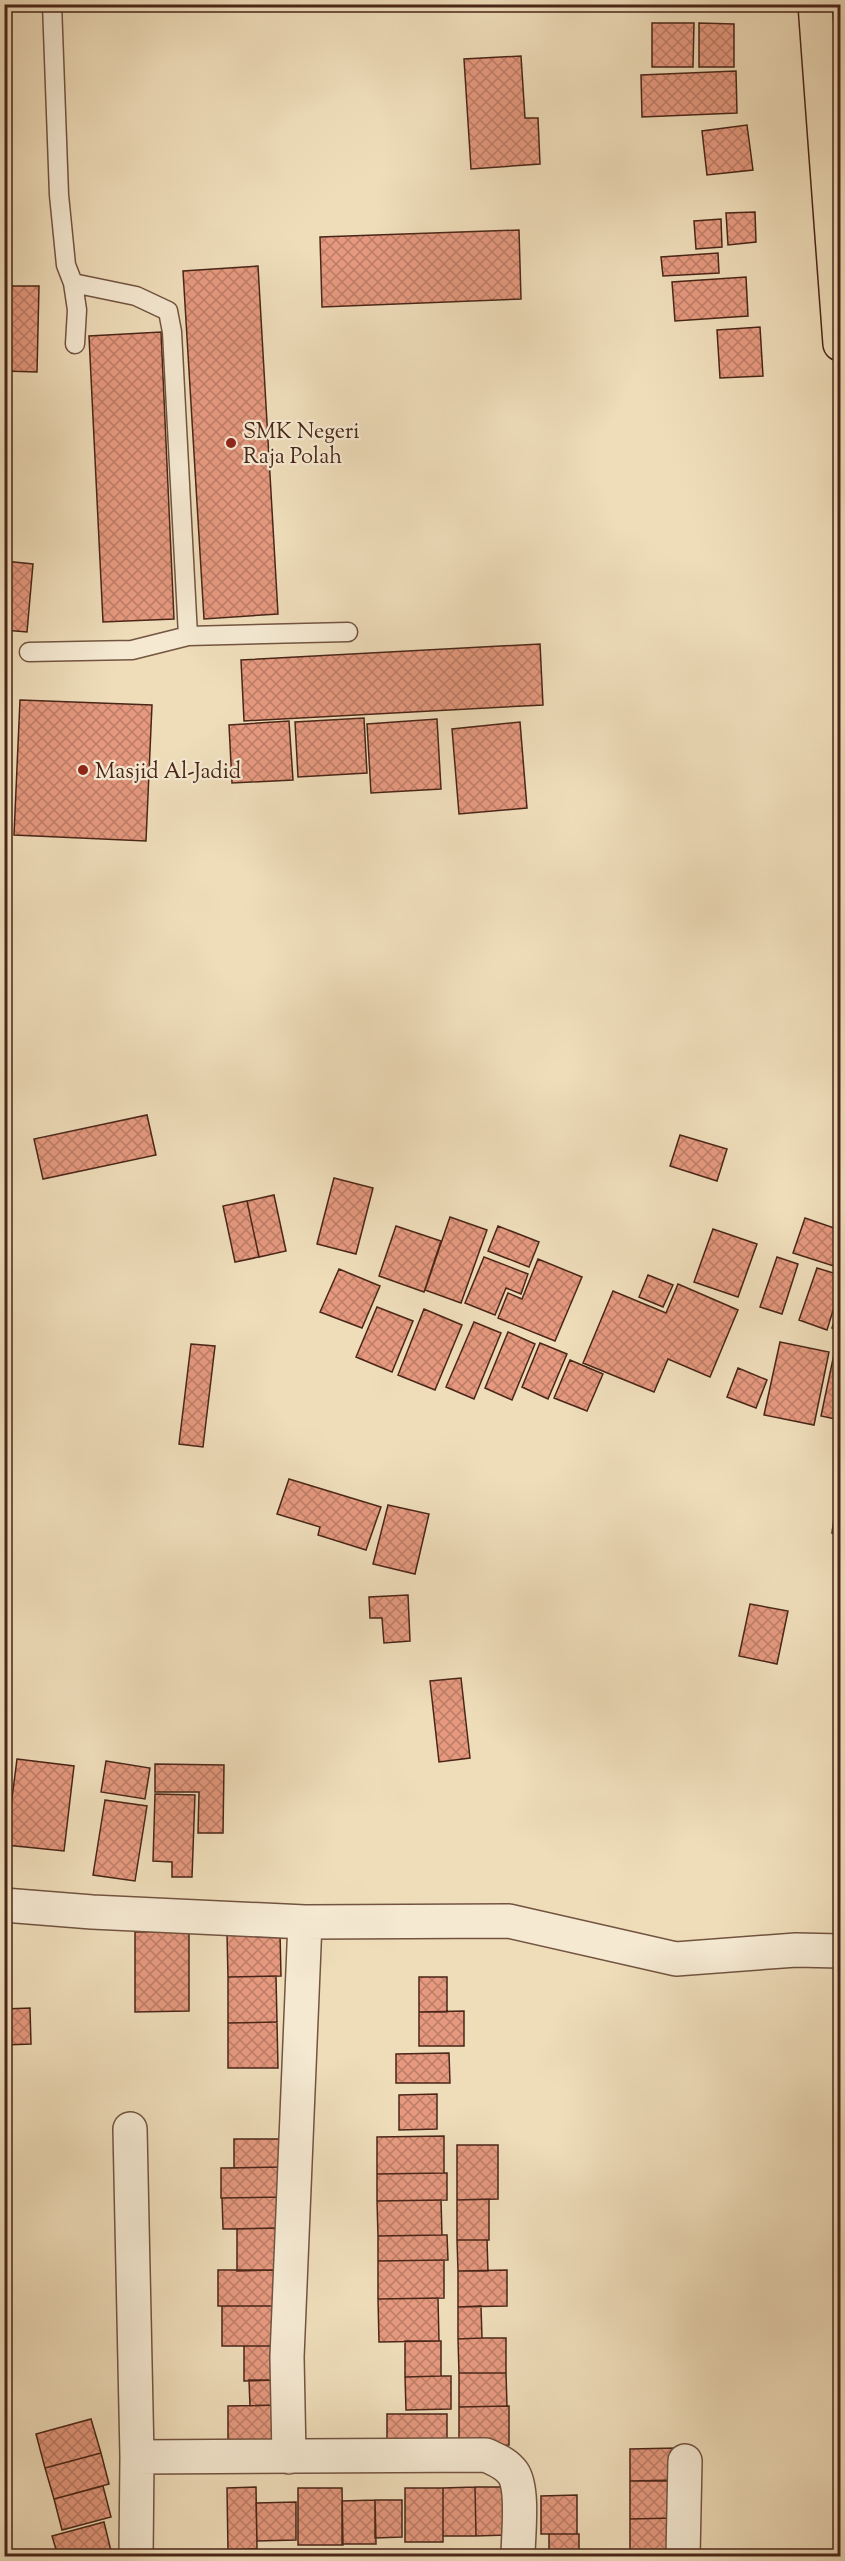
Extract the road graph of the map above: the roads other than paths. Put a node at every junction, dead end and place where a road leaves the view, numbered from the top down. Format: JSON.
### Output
{"nodes":[{"id":1,"x":52,"y":4,"type":"edge"},
{"id":2,"x":815,"y":4,"type":"edge"},
{"id":3,"x":73,"y":283,"type":"junction"},
{"id":4,"x":75,"y":344,"type":"dead end"},
{"id":5,"x":840,"y":344,"type":"edge"},
{"id":6,"x":348,"y":632,"type":"dead end"},
{"id":7,"x":188,"y":636,"type":"junction"},
{"id":8,"x":29,"y":652,"type":"dead end"},
{"id":9,"x":4,"y":1905,"type":"edge"},
{"id":10,"x":305,"y":1922,"type":"junction"},
{"id":11,"x":840,"y":1951,"type":"edge"},
{"id":12,"x":130,"y":2128,"type":"dead end"},
{"id":13,"x":137,"y":2457,"type":"junction"},
{"id":14,"x":289,"y":2457,"type":"junction"},
{"id":15,"x":685,"y":2461,"type":"dead end"},
{"id":16,"x":136,"y":2556,"type":"edge"},
{"id":17,"x":518,"y":2556,"type":"edge"},
{"id":18,"x":683,"y":2556,"type":"edge"}],
"edges":[{"from":1,"to":3,"type":"lane"},
{"from":2,"to":5,"type":"highway"},
{"from":3,"to":4,"type":"lane"},
{"from":3,"to":7,"type":"lane"},
{"from":6,"to":7,"type":"lane"},
{"from":7,"to":8,"type":"lane"},
{"from":9,"to":10,"type":"street"},
{"from":10,"to":11,"type":"street"},
{"from":10,"to":14,"type":"street"},
{"from":12,"to":13,"type":"street"},
{"from":13,"to":14,"type":"street"},
{"from":13,"to":16,"type":"street"},
{"from":14,"to":17,"type":"street"},
{"from":15,"to":18,"type":"street"}]}
